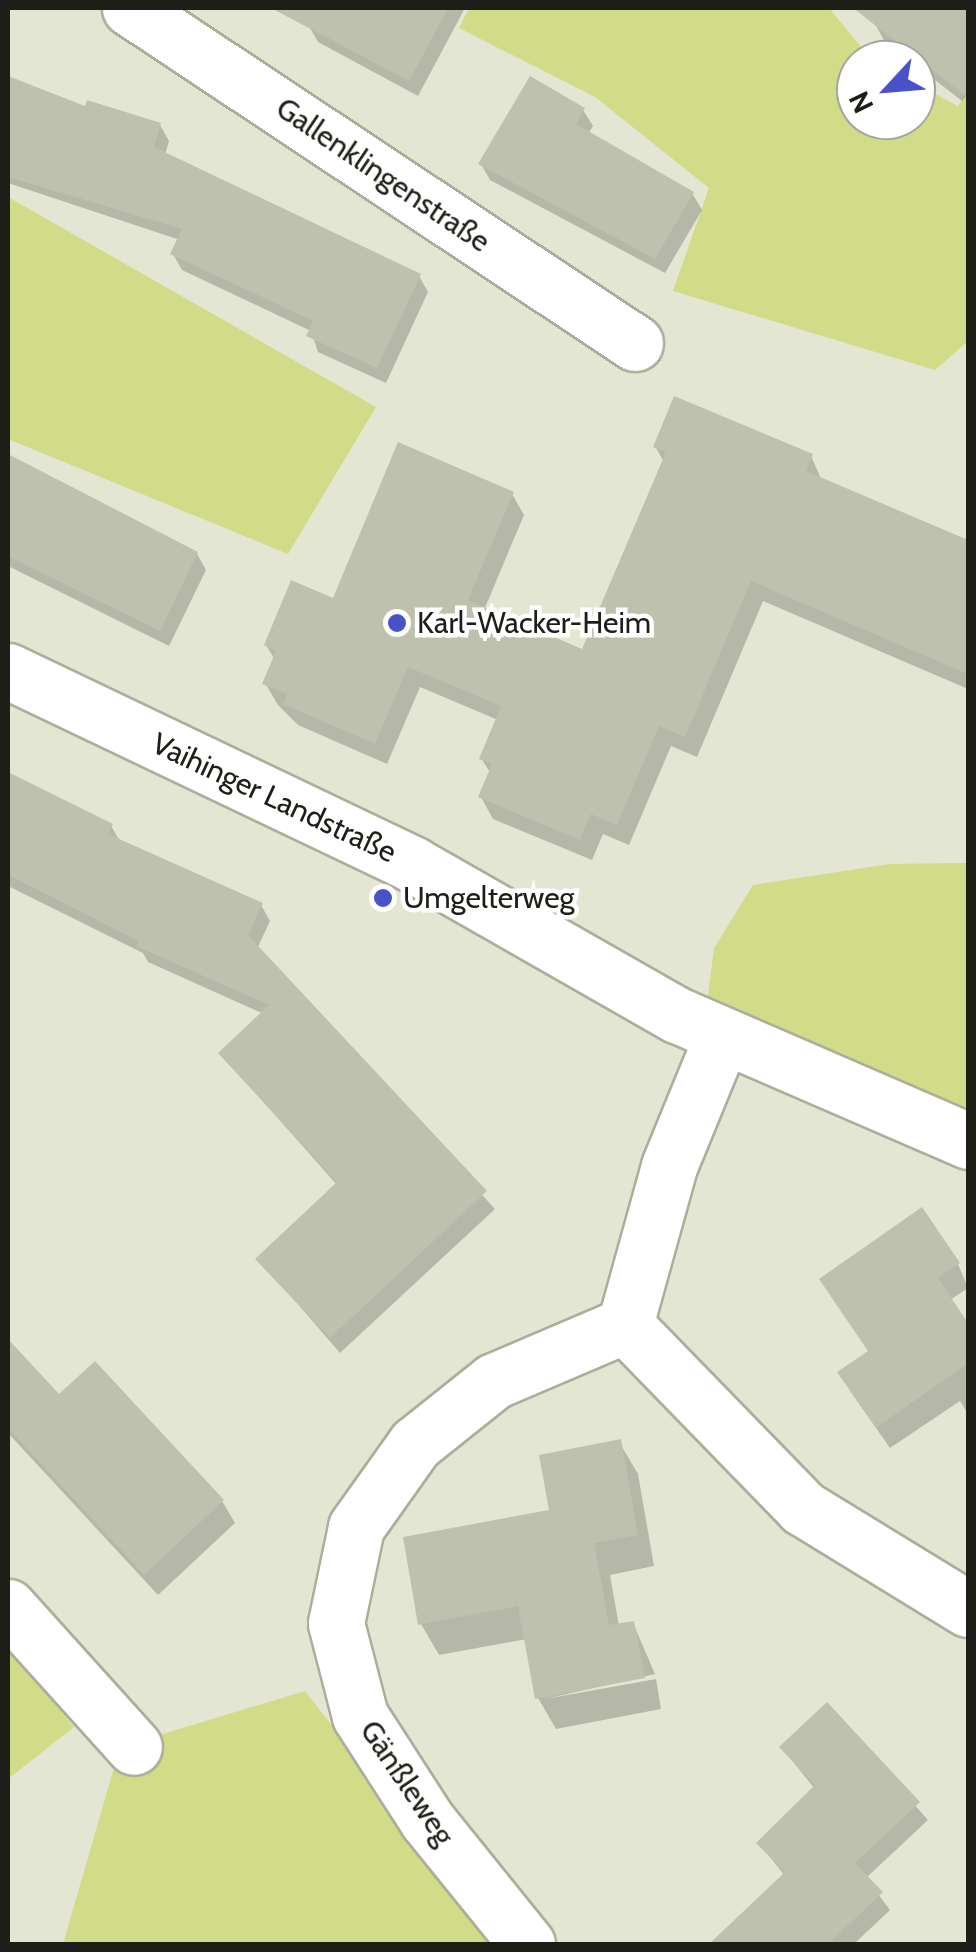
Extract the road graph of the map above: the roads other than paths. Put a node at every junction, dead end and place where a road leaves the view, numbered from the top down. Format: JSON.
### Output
{"nodes":[{"id":1,"x":130,"y":8,"type":"edge"},
{"id":2,"x":635,"y":343,"type":"dead end"},
{"id":3,"x":8,"y":672,"type":"edge"},
{"id":4,"x":722,"y":1037,"type":"junction"},
{"id":5,"x":968,"y":1142,"type":"edge"},
{"id":6,"x":625,"y":1325,"type":"junction"},
{"id":7,"x":8,"y":1607,"type":"edge"},
{"id":8,"x":968,"y":1609,"type":"edge"},
{"id":9,"x":134,"y":1747,"type":"dead end"},
{"id":10,"x":528,"y":1944,"type":"edge"}],
"edges":[{"from":1,"to":2,"type":"street","name":"Gallenklingenstraße"},
{"from":3,"to":4,"type":"street","name":"Vaihinger Landstraße"},
{"from":4,"to":5,"type":"street","name":"Vaihinger Landstraße"},
{"from":4,"to":6,"type":"street"},
{"from":6,"to":8,"type":"street"},
{"from":6,"to":10,"type":"street","name":"Gänßleweg"},
{"from":7,"to":9,"type":"street"}]}
